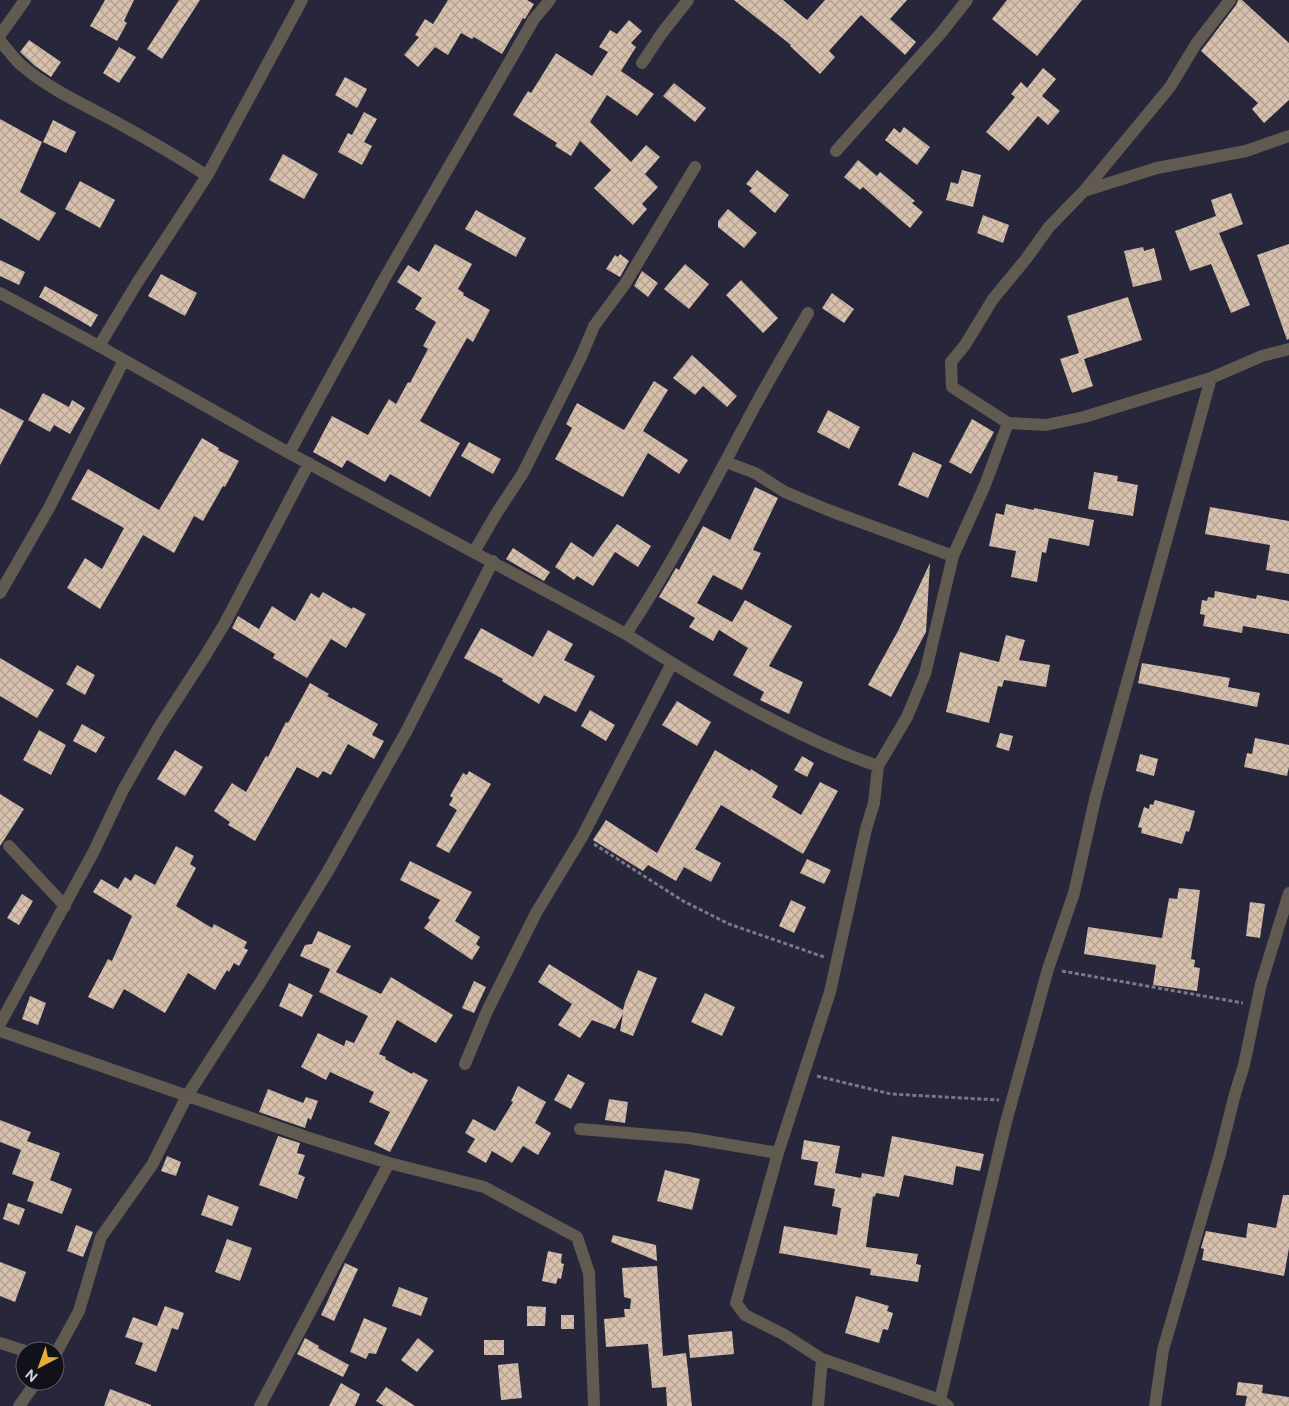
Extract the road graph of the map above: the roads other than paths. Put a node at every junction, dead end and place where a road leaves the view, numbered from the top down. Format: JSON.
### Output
{"nodes":[{"id":1,"x":25,"y":0,"type":"edge"},
{"id":2,"x":302,"y":0,"type":"edge"},
{"id":3,"x":550,"y":0,"type":"edge"},
{"id":4,"x":688,"y":0,"type":"edge"},
{"id":5,"x":967,"y":0,"type":"edge"},
{"id":6,"x":1230,"y":0,"type":"edge"},
{"id":7,"x":0,"y":34,"type":"edge"},
{"id":8,"x":0,"y":41,"type":"edge"},
{"id":9,"x":642,"y":63,"type":"dead end"},
{"id":10,"x":1289,"y":136,"type":"edge"},
{"id":11,"x":836,"y":151,"type":"dead end"},
{"id":12,"x":695,"y":167,"type":"dead end"},
{"id":13,"x":207,"y":176,"type":"junction"},
{"id":14,"x":1084,"y":191,"type":"junction"},
{"id":15,"x":0,"y":293,"type":"edge"},
{"id":16,"x":808,"y":313,"type":"dead end"},
{"id":17,"x":99,"y":346,"type":"junction"},
{"id":18,"x":1289,"y":348,"type":"edge"},
{"id":19,"x":124,"y":360,"type":"junction"},
{"id":20,"x":1211,"y":378,"type":"junction"},
{"id":21,"x":1008,"y":422,"type":"junction"},
{"id":22,"x":289,"y":452,"type":"junction"},
{"id":23,"x":726,"y":462,"type":"junction"},
{"id":24,"x":309,"y":463,"type":"junction"},
{"id":25,"x":474,"y":552,"type":"junction"},
{"id":26,"x":953,"y":556,"type":"junction"},
{"id":27,"x":493,"y":561,"type":"junction"},
{"id":28,"x":0,"y":592,"type":"edge"},
{"id":29,"x":626,"y":634,"type":"junction"},
{"id":30,"x":672,"y":663,"type":"junction"},
{"id":31,"x":878,"y":766,"type":"junction"},
{"id":32,"x":9,"y":846,"type":"dead end"},
{"id":33,"x":1289,"y":893,"type":"edge"},
{"id":34,"x":65,"y":906,"type":"junction"},
{"id":35,"x":0,"y":1024,"type":"edge"},
{"id":36,"x":0,"y":1031,"type":"edge"},
{"id":37,"x":465,"y":1064,"type":"dead end"},
{"id":38,"x":187,"y":1096,"type":"junction"},
{"id":39,"x":580,"y":1129,"type":"dead end"},
{"id":40,"x":778,"y":1154,"type":"junction"},
{"id":41,"x":389,"y":1163,"type":"junction"},
{"id":42,"x":63,"y":1341,"type":"edge"},
{"id":43,"x":0,"y":1343,"type":"edge"},
{"id":44,"x":15,"y":1348,"type":"edge"},
{"id":45,"x":822,"y":1359,"type":"junction"},
{"id":46,"x":30,"y":1391,"type":"edge"},
{"id":47,"x":944,"y":1403,"type":"edge"},
{"id":48,"x":19,"y":1406,"type":"edge"},
{"id":49,"x":260,"y":1406,"type":"edge"},
{"id":50,"x":594,"y":1406,"type":"edge"},
{"id":51,"x":818,"y":1406,"type":"edge"},
{"id":52,"x":1154,"y":1406,"type":"edge"}],
"edges":[{"from":1,"to":7,"type":"street"},
{"from":2,"to":13,"type":"street"},
{"from":3,"to":22,"type":"street"},
{"from":4,"to":9,"type":"street"},
{"from":5,"to":11,"type":"street"},
{"from":6,"to":14,"type":"street"},
{"from":8,"to":13,"type":"street"},
{"from":10,"to":14,"type":"street"},
{"from":12,"to":25,"type":"street"},
{"from":13,"to":17,"type":"street"},
{"from":14,"to":21,"type":"street"},
{"from":15,"to":17,"type":"street"},
{"from":16,"to":23,"type":"street"},
{"from":17,"to":19,"type":"street"},
{"from":18,"to":20,"type":"street"},
{"from":19,"to":22,"type":"street"},
{"from":19,"to":28,"type":"street"},
{"from":20,"to":21,"type":"street"},
{"from":20,"to":47,"type":"street"},
{"from":21,"to":26,"type":"street"},
{"from":22,"to":24,"type":"street"},
{"from":23,"to":26,"type":"street"},
{"from":23,"to":29,"type":"street"},
{"from":24,"to":25,"type":"street"},
{"from":24,"to":34,"type":"street"},
{"from":25,"to":27,"type":"street"},
{"from":26,"to":31,"type":"street"},
{"from":27,"to":29,"type":"street"},
{"from":27,"to":38,"type":"street"},
{"from":29,"to":30,"type":"street"},
{"from":30,"to":31,"type":"street"},
{"from":30,"to":37,"type":"street"},
{"from":31,"to":40,"type":"street"},
{"from":32,"to":34,"type":"street"},
{"from":33,"to":52,"type":"street"},
{"from":34,"to":35,"type":"street"},
{"from":36,"to":38,"type":"street"},
{"from":38,"to":41,"type":"street"},
{"from":38,"to":42,"type":"street"},
{"from":39,"to":40,"type":"street"},
{"from":40,"to":45,"type":"street"},
{"from":41,"to":49,"type":"street"},
{"from":41,"to":50,"type":"street"},
{"from":43,"to":44,"type":"street"},
{"from":45,"to":47,"type":"street"},
{"from":45,"to":51,"type":"street"},
{"from":46,"to":48,"type":"street"}]}
